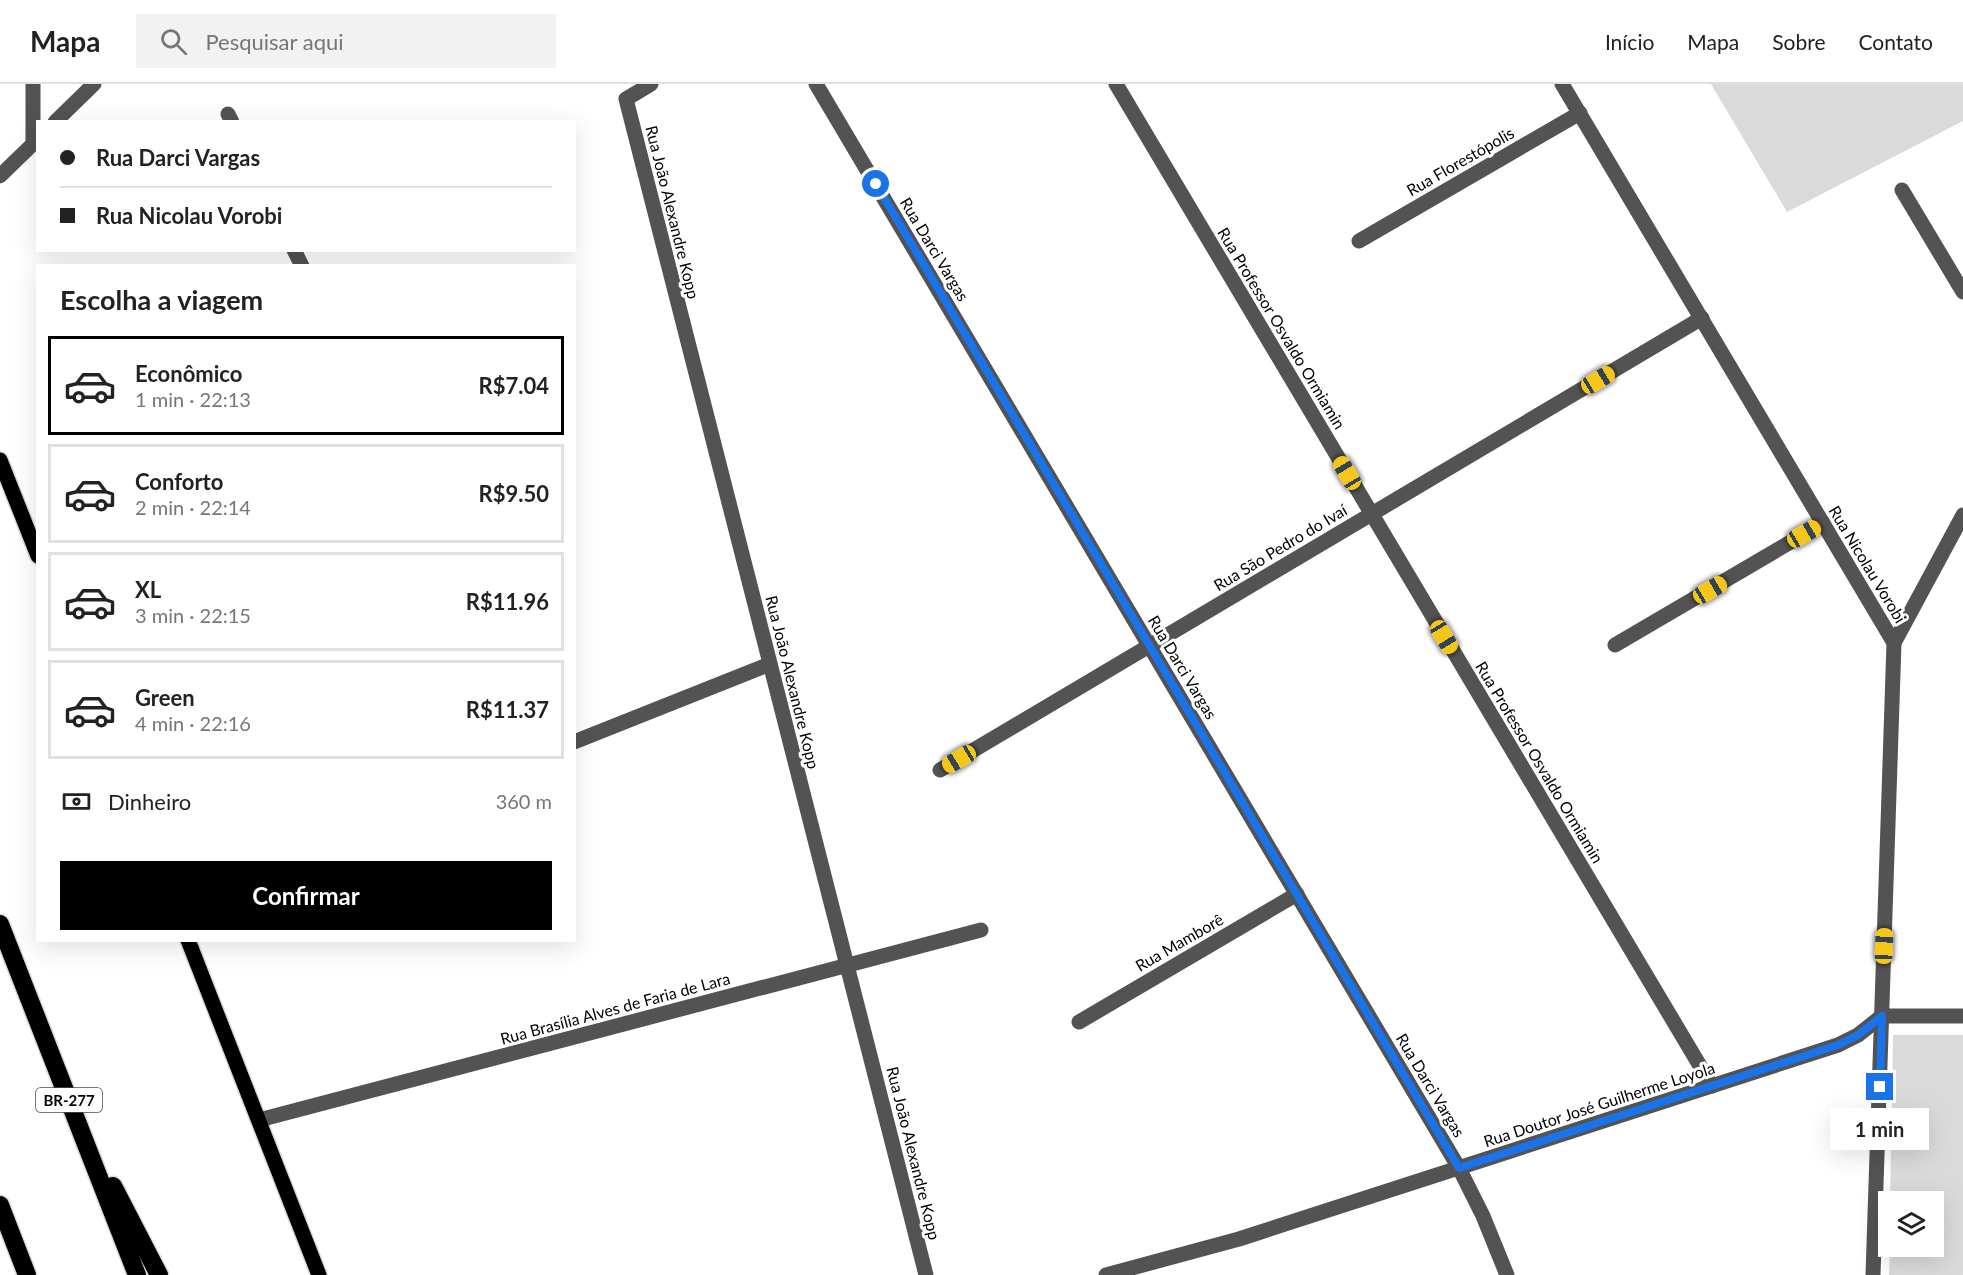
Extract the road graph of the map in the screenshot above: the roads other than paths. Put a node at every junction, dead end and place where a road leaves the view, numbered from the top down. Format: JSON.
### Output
{"nodes":[{"id":1,"x":33,"y":84,"type":"edge"},
{"id":2,"x":94,"y":84,"type":"edge"},
{"id":3,"x":651,"y":84,"type":"edge"},
{"id":4,"x":816,"y":84,"type":"edge"},
{"id":5,"x":1116,"y":84,"type":"edge"},
{"id":6,"x":1562,"y":84,"type":"edge"},
{"id":7,"x":1580,"y":113,"type":"junction"},
{"id":8,"x":58,"y":120,"type":"edge"},
{"id":9,"x":35,"y":142,"type":"edge"},
{"id":10,"x":0,"y":176,"type":"edge"},
{"id":11,"x":1902,"y":190,"type":"dead end"},
{"id":12,"x":1359,"y":241,"type":"dead end"},
{"id":13,"x":1963,"y":292,"type":"edge"},
{"id":14,"x":1702,"y":318,"type":"junction"},
{"id":15,"x":0,"y":460,"type":"edge"},
{"id":16,"x":1371,"y":514,"type":"junction"},
{"id":17,"x":1963,"y":515,"type":"edge"},
{"id":18,"x":1823,"y":523,"type":"junction"},
{"id":19,"x":36,"y":551,"type":"edge"},
{"id":20,"x":1894,"y":643,"type":"junction"},
{"id":21,"x":1615,"y":645,"type":"dead end"},
{"id":22,"x":1149,"y":646,"type":"junction"},
{"id":23,"x":770,"y":664,"type":"junction"},
{"id":24,"x":576,"y":741,"type":"edge"},
{"id":25,"x":940,"y":771,"type":"dead end"},
{"id":26,"x":1297,"y":894,"type":"junction"},
{"id":27,"x":0,"y":924,"type":"edge"},
{"id":28,"x":981,"y":930,"type":"dead end"},
{"id":29,"x":189,"y":942,"type":"edge"},
{"id":30,"x":847,"y":966,"type":"junction"},
{"id":31,"x":1882,"y":1016,"type":"junction"},
{"id":32,"x":1963,"y":1016,"type":"edge"},
{"id":33,"x":1079,"y":1022,"type":"dead end"},
{"id":34,"x":1712,"y":1086,"type":"junction"},
{"id":35,"x":68,"y":1096,"type":"junction"},
{"id":36,"x":259,"y":1120,"type":"junction"},
{"id":37,"x":1459,"y":1168,"type":"junction"},
{"id":38,"x":0,"y":1205,"type":"edge"},
{"id":39,"x":27,"y":1275,"type":"edge"},
{"id":40,"x":137,"y":1275,"type":"edge"},
{"id":41,"x":159,"y":1275,"type":"edge"},
{"id":42,"x":320,"y":1275,"type":"edge"},
{"id":43,"x":926,"y":1275,"type":"edge"},
{"id":44,"x":1106,"y":1275,"type":"edge"},
{"id":45,"x":1507,"y":1275,"type":"edge"},
{"id":46,"x":1873,"y":1275,"type":"edge"}],
"edges":[{"from":1,"to":9,"type":"street"},
{"from":2,"to":8,"type":"street"},
{"from":3,"to":23,"type":"street","name":"Rua João Alexandre Kopp"},
{"from":4,"to":22,"type":"street","name":"Rua Darci Vargas"},
{"from":5,"to":16,"type":"street","name":"Rua Professor Osvaldo Ormiamin"},
{"from":6,"to":7,"type":"street","name":"Rua Nicolau Vorobi"},
{"from":7,"to":12,"type":"street","name":"Rua Florestópolis"},
{"from":7,"to":14,"type":"street","name":"Rua Nicolau Vorobi"},
{"from":9,"to":10,"type":"street"},
{"from":11,"to":13,"type":"street"},
{"from":14,"to":16,"type":"street","name":"Rua São Pedro do Ivaí"},
{"from":14,"to":18,"type":"street","name":"Rua Nicolau Vorobi"},
{"from":15,"to":19,"type":"main road"},
{"from":16,"to":22,"type":"street","name":"Rua São Pedro do Ivaí"},
{"from":16,"to":34,"type":"street","name":"Rua Professor Osvaldo Ormiamin"},
{"from":17,"to":20,"type":"street"},
{"from":18,"to":20,"type":"street","name":"Rua Nicolau Vorobi"},
{"from":18,"to":21,"type":"street"},
{"from":20,"to":31,"type":"street","name":"Rua Nicolau Vorobi"},
{"from":22,"to":25,"type":"street","name":"Rua São Pedro do Ivaí"},
{"from":22,"to":26,"type":"street","name":"Rua Darci Vargas"},
{"from":23,"to":24,"type":"street"},
{"from":23,"to":30,"type":"street","name":"Rua João Alexandre Kopp"},
{"from":26,"to":33,"type":"street","name":"Rua Mamborê"},
{"from":26,"to":37,"type":"street","name":"Rua Darci Vargas"},
{"from":27,"to":35,"type":"highway","number":"BR-277"},
{"from":28,"to":30,"type":"street","name":"Rua Brasília Alves de Faria de Lara"},
{"from":29,"to":36,"type":"main road"},
{"from":30,"to":36,"type":"street","name":"Rua Brasília Alves de Faria de Lara"},
{"from":30,"to":43,"type":"street","name":"Rua João Alexandre Kopp"},
{"from":31,"to":32,"type":"street"},
{"from":31,"to":34,"type":"street","name":"Rua Doutor José Guilherme Loyola"},
{"from":31,"to":46,"type":"street","name":"Rua Nicolau Vorobi"},
{"from":34,"to":37,"type":"street","name":"Rua Doutor José Guilherme Loyola"},
{"from":35,"to":40,"type":"highway","number":"BR-277"},
{"from":35,"to":41,"type":"highway"},
{"from":36,"to":42,"type":"main road"},
{"from":37,"to":44,"type":"street","name":"Rua Doutor José Guilherme Loyola"},
{"from":37,"to":45,"type":"street","name":"Rua Darci Vargas"},
{"from":38,"to":39,"type":"highway"}]}
